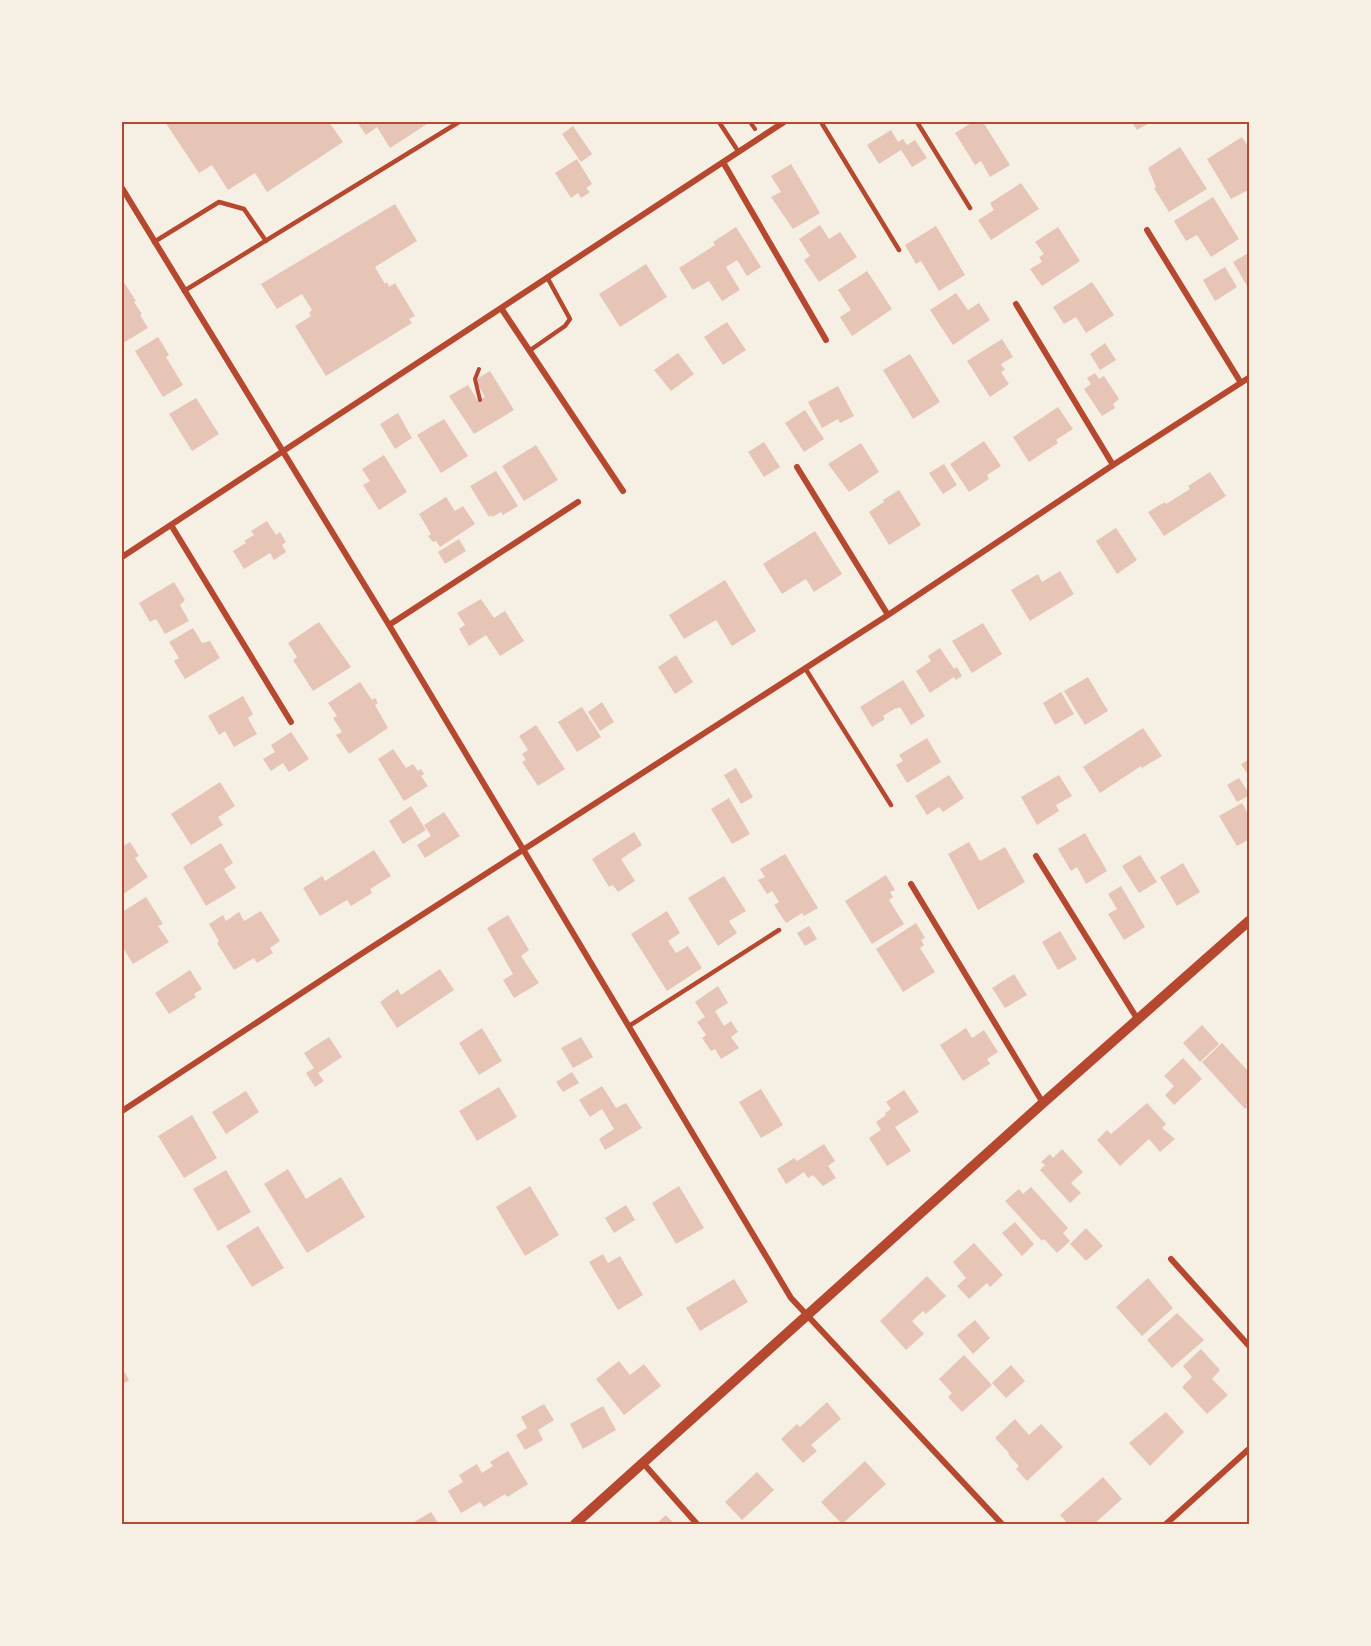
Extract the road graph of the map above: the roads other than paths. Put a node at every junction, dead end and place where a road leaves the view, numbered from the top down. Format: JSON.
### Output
{"nodes":[{"id":1,"x":459,"y":122,"type":"edge"},
{"id":2,"x":719,"y":122,"type":"edge"},
{"id":3,"x":784,"y":122,"type":"edge"},
{"id":4,"x":821,"y":122,"type":"edge"},
{"id":5,"x":917,"y":122,"type":"edge"},
{"id":6,"x":738,"y":151,"type":"junction"},
{"id":7,"x":723,"y":162,"type":"junction"},
{"id":8,"x":122,"y":188,"type":"edge"},
{"id":9,"x":970,"y":208,"type":"dead end"},
{"id":10,"x":1147,"y":230,"type":"dead end"},
{"id":11,"x":266,"y":241,"type":"junction"},
{"id":12,"x":154,"y":242,"type":"junction"},
{"id":13,"x":899,"y":250,"type":"dead end"},
{"id":14,"x":547,"y":277,"type":"junction"},
{"id":15,"x":184,"y":291,"type":"junction"},
{"id":16,"x":1016,"y":304,"type":"dead end"},
{"id":17,"x":501,"y":308,"type":"junction"},
{"id":18,"x":826,"y":340,"type":"dead end"},
{"id":19,"x":529,"y":351,"type":"junction"},
{"id":20,"x":1250,"y":377,"type":"edge"},
{"id":21,"x":1241,"y":383,"type":"junction"},
{"id":22,"x":283,"y":451,"type":"junction"},
{"id":23,"x":1113,"y":465,"type":"junction"},
{"id":24,"x":798,"y":467,"type":"dead end"},
{"id":25,"x":623,"y":491,"type":"dead end"},
{"id":26,"x":578,"y":502,"type":"dead end"},
{"id":27,"x":171,"y":525,"type":"junction"},
{"id":28,"x":122,"y":557,"type":"edge"},
{"id":29,"x":888,"y":615,"type":"junction"},
{"id":30,"x":389,"y":625,"type":"junction"},
{"id":31,"x":805,"y":668,"type":"junction"},
{"id":32,"x":291,"y":722,"type":"dead end"},
{"id":33,"x":891,"y":806,"type":"dead end"},
{"id":34,"x":523,"y":849,"type":"junction"},
{"id":35,"x":1036,"y":856,"type":"dead end"},
{"id":36,"x":911,"y":884,"type":"dead end"},
{"id":37,"x":1250,"y":920,"type":"edge"},
{"id":38,"x":779,"y":930,"type":"dead end"},
{"id":39,"x":1137,"y":1020,"type":"junction"},
{"id":40,"x":629,"y":1026,"type":"junction"},
{"id":41,"x":1043,"y":1103,"type":"junction"},
{"id":42,"x":122,"y":1111,"type":"edge"},
{"id":43,"x":1171,"y":1259,"type":"dead end"},
{"id":44,"x":807,"y":1316,"type":"junction"},
{"id":45,"x":1250,"y":1347,"type":"edge"},
{"id":46,"x":1250,"y":1448,"type":"edge"},
{"id":47,"x":643,"y":1463,"type":"junction"},
{"id":48,"x":575,"y":1524,"type":"edge"},
{"id":49,"x":698,"y":1524,"type":"edge"},
{"id":50,"x":1002,"y":1524,"type":"edge"},
{"id":51,"x":1166,"y":1524,"type":"edge"}],
"edges":[{"from":1,"to":11,"type":"lane"},
{"from":2,"to":6,"type":"lane"},
{"from":3,"to":6,"type":"street"},
{"from":4,"to":13,"type":"lane"},
{"from":5,"to":9,"type":"lane"},
{"from":6,"to":7,"type":"street"},
{"from":7,"to":14,"type":"street"},
{"from":7,"to":18,"type":"street"},
{"from":8,"to":12,"type":"street"},
{"from":10,"to":21,"type":"street"},
{"from":11,"to":12,"type":"lane"},
{"from":11,"to":15,"type":"lane"},
{"from":12,"to":15,"type":"street"},
{"from":14,"to":17,"type":"street"},
{"from":14,"to":19,"type":"lane"},
{"from":15,"to":22,"type":"street"},
{"from":16,"to":23,"type":"street"},
{"from":17,"to":19,"type":"street"},
{"from":17,"to":22,"type":"street"},
{"from":19,"to":25,"type":"street"},
{"from":20,"to":21,"type":"street"},
{"from":21,"to":23,"type":"street"},
{"from":22,"to":27,"type":"street"},
{"from":22,"to":30,"type":"street"},
{"from":23,"to":29,"type":"street"},
{"from":24,"to":29,"type":"street"},
{"from":26,"to":30,"type":"street"},
{"from":27,"to":28,"type":"street"},
{"from":27,"to":32,"type":"street"},
{"from":29,"to":31,"type":"street"},
{"from":30,"to":34,"type":"street"},
{"from":31,"to":33,"type":"lane"},
{"from":31,"to":34,"type":"street"},
{"from":34,"to":40,"type":"street"},
{"from":34,"to":42,"type":"street"},
{"from":35,"to":39,"type":"street"},
{"from":36,"to":41,"type":"street"},
{"from":37,"to":39,"type":"street"},
{"from":38,"to":40,"type":"lane"},
{"from":39,"to":41,"type":"street"},
{"from":40,"to":44,"type":"street"},
{"from":41,"to":44,"type":"street"},
{"from":43,"to":45,"type":"street"},
{"from":44,"to":47,"type":"street"},
{"from":44,"to":50,"type":"street"},
{"from":46,"to":51,"type":"street"},
{"from":47,"to":48,"type":"street"},
{"from":47,"to":49,"type":"street"}]}
